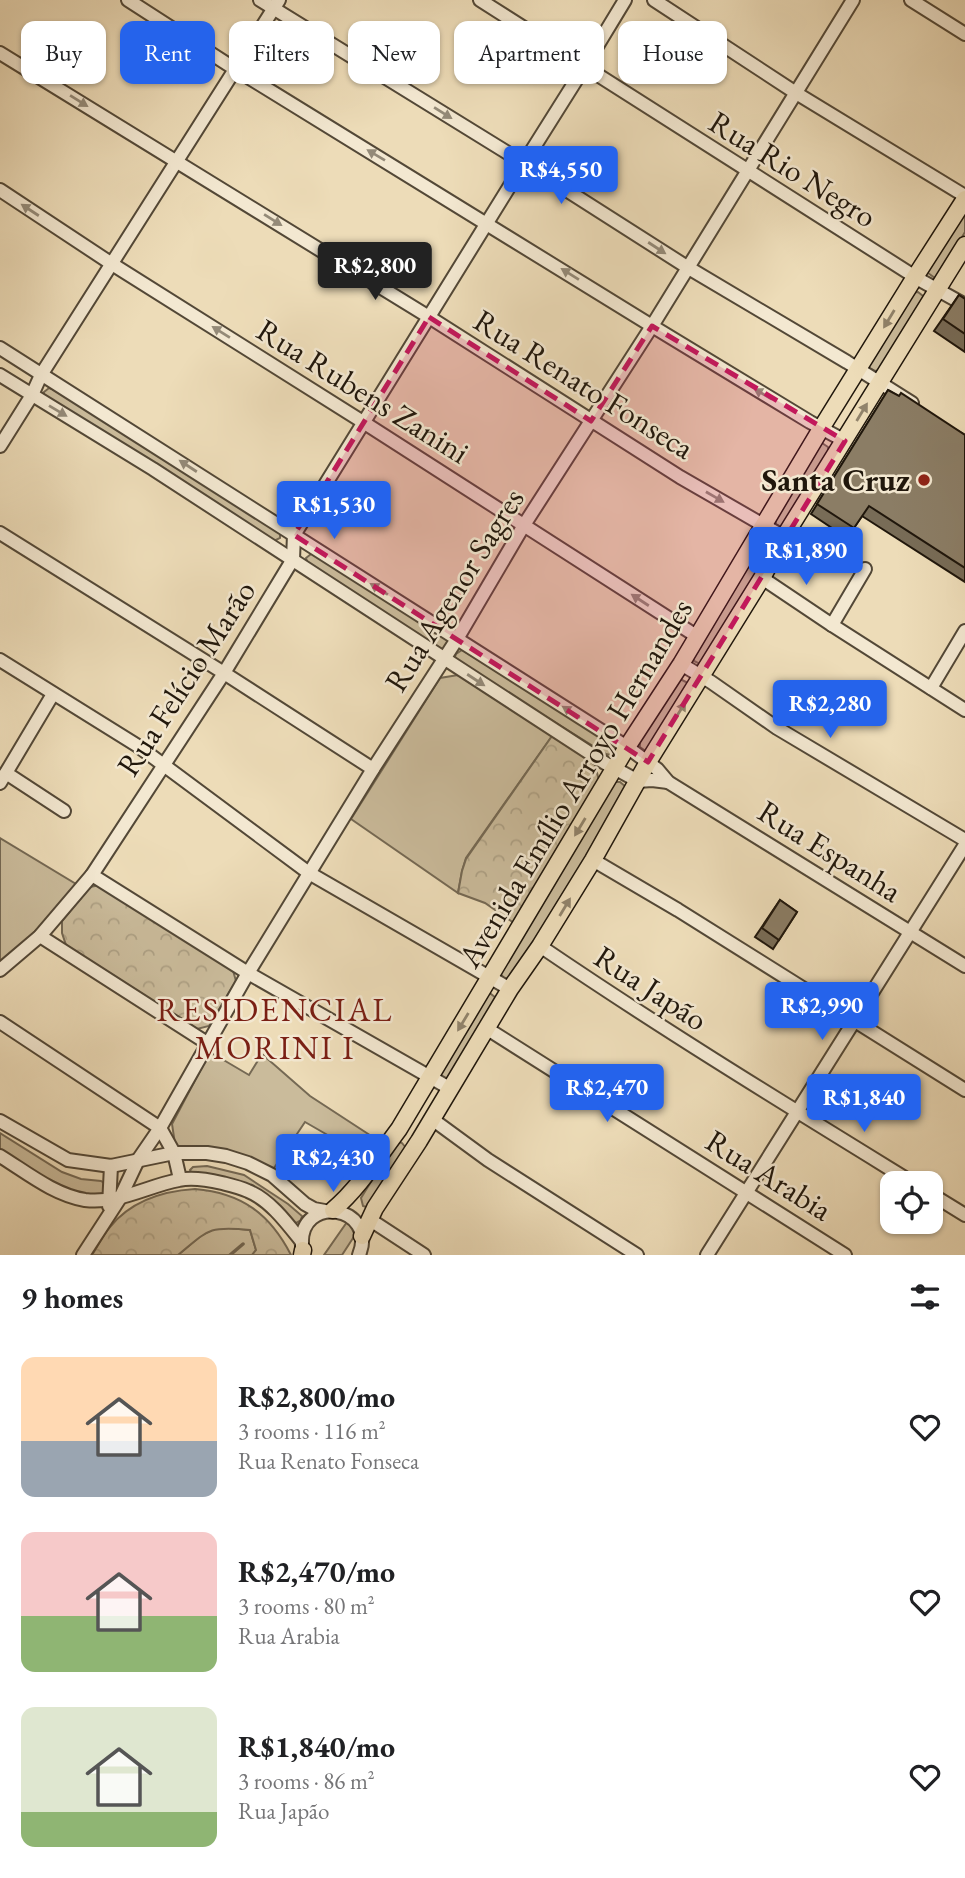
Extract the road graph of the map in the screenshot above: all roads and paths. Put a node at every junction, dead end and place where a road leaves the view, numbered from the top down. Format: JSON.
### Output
{"nodes":[{"id":1,"x":128,"y":0,"type":"edge"},
{"id":2,"x":260,"y":0,"type":"edge"},
{"id":3,"x":480,"y":0,"type":"edge"},
{"id":4,"x":625,"y":0,"type":"edge"},
{"id":5,"x":654,"y":0,"type":"edge"},
{"id":6,"x":853,"y":0,"type":"edge"},
{"id":7,"x":911,"y":0,"type":"edge"},
{"id":8,"x":277,"y":4,"type":"edge"},
{"id":9,"x":266,"y":21,"type":"edge"},
{"id":10,"x":513,"y":21,"type":"edge"},
{"id":11,"x":965,"y":34,"type":"edge"},
{"id":12,"x":604,"y":35,"type":"edge"},
{"id":13,"x":0,"y":53,"type":"edge"},
{"id":14,"x":229,"y":65,"type":"edge"},
{"id":15,"x":229,"y":78,"type":"edge"},
{"id":16,"x":604,"y":78,"type":"edge"},
{"id":17,"x":260,"y":84,"type":"edge"},
{"id":18,"x":574,"y":84,"type":"edge"},
{"id":19,"x":796,"y":93,"type":"junction"},
{"id":20,"x":176,"y":161,"type":"junction"},
{"id":21,"x":524,"y":163,"type":"junction"},
{"id":22,"x":746,"y":170,"type":"junction"},
{"id":23,"x":0,"y":190,"type":"edge"},
{"id":24,"x":965,"y":198,"type":"edge"},
{"id":25,"x":487,"y":222,"type":"junction"},
{"id":26,"x":965,"y":245,"type":"edge"},
{"id":27,"x":112,"y":264,"type":"junction"},
{"id":28,"x":687,"y":267,"type":"junction"},
{"id":29,"x":915,"y":277,"type":"junction"},
{"id":30,"x":938,"y":289,"type":"junction"},
{"id":31,"x":965,"y":305,"type":"edge"},
{"id":32,"x":429,"y":317,"type":"junction"},
{"id":33,"x":652,"y":326,"type":"junction"},
{"id":34,"x":0,"y":348,"type":"edge"},
{"id":35,"x":858,"y":370,"type":"junction"},
{"id":36,"x":0,"y":375,"type":"edge"},
{"id":37,"x":41,"y":375,"type":"junction"},
{"id":38,"x":880,"y":383,"type":"junction"},
{"id":39,"x":32,"y":395,"type":"junction"},
{"id":40,"x":921,"y":409,"type":"edge"},
{"id":41,"x":591,"y":421,"type":"junction"},
{"id":42,"x":363,"y":422,"type":"junction"},
{"id":43,"x":822,"y":427,"type":"junction"},
{"id":44,"x":845,"y":441,"type":"junction"},
{"id":45,"x":0,"y":446,"type":"edge"},
{"id":46,"x":765,"y":524,"type":"junction"},
{"id":47,"x":524,"y":525,"type":"junction"},
{"id":48,"x":0,"y":533,"type":"edge"},
{"id":49,"x":294,"y":535,"type":"junction"},
{"id":50,"x":784,"y":537,"type":"junction"},
{"id":51,"x":293,"y":559,"type":"junction"},
{"id":52,"x":865,"y":569,"type":"dead end"},
{"id":53,"x":762,"y":578,"type":"junction"},
{"id":54,"x":832,"y":625,"type":"junction"},
{"id":55,"x":965,"y":631,"type":"edge"},
{"id":56,"x":698,"y":636,"type":"junction"},
{"id":57,"x":457,"y":639,"type":"junction"},
{"id":58,"x":444,"y":659,"type":"junction"},
{"id":59,"x":0,"y":660,"type":"edge"},
{"id":60,"x":681,"y":664,"type":"junction"},
{"id":61,"x":224,"y":673,"type":"junction"},
{"id":62,"x":702,"y":676,"type":"junction"},
{"id":63,"x":931,"y":688,"type":"junction"},
{"id":64,"x":53,"y":694,"type":"junction"},
{"id":65,"x":965,"y":710,"type":"edge"},
{"id":66,"x":627,"y":747,"type":"junction"},
{"id":67,"x":648,"y":762,"type":"junction"},
{"id":68,"x":163,"y":764,"type":"junction"},
{"id":69,"x":373,"y":769,"type":"junction"},
{"id":70,"x":615,"y":769,"type":"junction"},
{"id":71,"x":3,"y":778,"type":"edge"},
{"id":72,"x":638,"y":781,"type":"junction"},
{"id":73,"x":668,"y":782,"type":"junction"},
{"id":74,"x":64,"y":811,"type":"dead end"},
{"id":75,"x":965,"y":843,"type":"edge"},
{"id":76,"x":593,"y":860,"type":"junction"},
{"id":77,"x":309,"y":873,"type":"junction"},
{"id":78,"x":92,"y":875,"type":"junction"},
{"id":79,"x":912,"y":932,"type":"junction"},
{"id":80,"x":40,"y":936,"type":"junction"},
{"id":81,"x":540,"y":946,"type":"junction"},
{"id":82,"x":965,"y":965,"type":"edge"},
{"id":83,"x":0,"y":970,"type":"edge"},
{"id":84,"x":248,"y":973,"type":"junction"},
{"id":85,"x":490,"y":975,"type":"junction"},
{"id":86,"x":510,"y":989,"type":"junction"},
{"id":87,"x":854,"y":1022,"type":"junction"},
{"id":88,"x":0,"y":1023,"type":"edge"},
{"id":89,"x":486,"y":1028,"type":"junction"},
{"id":90,"x":207,"y":1043,"type":"junction"},
{"id":91,"x":430,"y":1077,"type":"junction"},
{"id":92,"x":451,"y":1089,"type":"junction"},
{"id":93,"x":965,"y":1090,"type":"edge"},
{"id":94,"x":798,"y":1113,"type":"junction"},
{"id":95,"x":432,"y":1119,"type":"junction"},
{"id":96,"x":0,"y":1121,"type":"edge"},
{"id":97,"x":160,"y":1128,"type":"junction"},
{"id":98,"x":399,"y":1129,"type":"junction"},
{"id":99,"x":419,"y":1141,"type":"junction"},
{"id":100,"x":174,"y":1153,"type":"junction"},
{"id":101,"x":0,"y":1156,"type":"edge"},
{"id":102,"x":138,"y":1160,"type":"junction"},
{"id":103,"x":111,"y":1166,"type":"junction"},
{"id":104,"x":893,"y":1171,"type":"edge"},
{"id":105,"x":180,"y":1180,"type":"junction"},
{"id":106,"x":746,"y":1192,"type":"junction"},
{"id":107,"x":943,"y":1201,"type":"edge"},
{"id":108,"x":113,"y":1204,"type":"junction"},
{"id":109,"x":329,"y":1211,"type":"junction"},
{"id":110,"x":965,"y":1215,"type":"edge"},
{"id":111,"x":369,"y":1219,"type":"junction"},
{"id":112,"x":362,"y":1236,"type":"junction"},
{"id":113,"x":303,"y":1251,"type":"edge"},
{"id":114,"x":83,"y":1255,"type":"edge"},
{"id":115,"x":359,"y":1255,"type":"edge"},
{"id":116,"x":424,"y":1255,"type":"edge"},
{"id":117,"x":636,"y":1255,"type":"edge"},
{"id":118,"x":707,"y":1255,"type":"edge"},
{"id":119,"x":845,"y":1255,"type":"edge"}],
"edges":[{"from":1,"to":14,"type":"street"},
{"from":2,"to":8,"type":"street"},
{"from":3,"to":10,"type":"street","name":"Rua Rio Negro"},
{"from":4,"to":12,"type":"street","name":"Rua Felício Marão"},
{"from":5,"to":19,"type":"street"},
{"from":6,"to":19,"type":"street","name":"Rua Agenor Sagres"},
{"from":7,"to":11,"type":"street"},
{"from":8,"to":9,"type":"street"},
{"from":8,"to":21,"type":"street","one_way":true},
{"from":13,"to":20,"type":"street","name":"Rua Renato Fonseca","one_way":true},
{"from":15,"to":20,"type":"street"},
{"from":16,"to":22,"type":"street","name":"Rua Rio Negro"},
{"from":25,"to":17,"type":"street","one_way":true},
{"from":18,"to":21,"type":"street","name":"Rua Felício Marão"},
{"from":19,"to":22,"type":"street","name":"Rua Agenor Sagres"},
{"from":19,"to":24,"type":"street"},
{"from":20,"to":27,"type":"street"},
{"from":20,"to":32,"type":"street","name":"Rua Renato Fonseca","one_way":true},
{"from":21,"to":25,"type":"street","name":"Rua Felício Marão"},
{"from":21,"to":28,"type":"street","one_way":true},
{"from":22,"to":28,"type":"street","name":"Rua Agenor Sagres"},
{"from":22,"to":29,"type":"street","name":"Rua Rio Negro"},
{"from":27,"to":23,"type":"street","name":"Rua Rubens Zanini","one_way":true},
{"from":24,"to":29,"type":"main road","name":"Avenida Emílio Arroyo Hernandes"},
{"from":25,"to":32,"type":"street","name":"Rua Felício Marão"},
{"from":33,"to":25,"type":"street","one_way":true},
{"from":26,"to":30,"type":"main road","name":"Avenida Emílio Arroyo Hernandes"},
{"from":27,"to":37,"type":"street"},
{"from":42,"to":27,"type":"street","name":"Rua Rubens Zanini","one_way":true},
{"from":28,"to":33,"type":"street","name":"Rua Agenor Sagres"},
{"from":28,"to":35,"type":"street"},
{"from":29,"to":30,"type":"street","name":"Rua Rio Negro"},
{"from":29,"to":35,"type":"main road","name":"Avenida Emílio Arroyo Hernandes","one_way":true},
{"from":30,"to":31,"type":"street","name":"Rua Rio Negro"},
{"from":30,"to":38,"type":"main road","name":"Avenida Emílio Arroyo Hernandes"},
{"from":32,"to":41,"type":"street","name":"Rua Renato Fonseca"},
{"from":32,"to":42,"type":"street","name":"Rua Felício Marão"},
{"from":33,"to":41,"type":"street","name":"Rua Agenor Sagres"},
{"from":43,"to":33,"type":"street","one_way":true},
{"from":34,"to":37,"type":"street","name":"Rua Espanha"},
{"from":35,"to":38,"type":"street"},
{"from":35,"to":43,"type":"main road","name":"Avenida Emílio Arroyo Hernandes"},
{"from":36,"to":39,"type":"street"},
{"from":37,"to":39,"type":"street"},
{"from":49,"to":37,"type":"street","name":"Rua Espanha","one_way":true},
{"from":38,"to":40,"type":"street"},
{"from":44,"to":38,"type":"main road","name":"Avenida Emílio Arroyo Hernandes","one_way":true},
{"from":39,"to":45,"type":"street"},
{"from":39,"to":51,"type":"street","one_way":true},
{"from":41,"to":46,"type":"street","name":"Rua Renato Fonseca","one_way":true},
{"from":41,"to":47,"type":"street","name":"Rua Agenor Sagres"},
{"from":42,"to":47,"type":"street","name":"Rua Rubens Zanini"},
{"from":42,"to":49,"type":"street","name":"Rua Felício Marão"},
{"from":43,"to":44,"type":"street"},
{"from":43,"to":46,"type":"main road","name":"Avenida Emílio Arroyo Hernandes"},
{"from":44,"to":50,"type":"main road","name":"Avenida Emílio Arroyo Hernandes"},
{"from":46,"to":50,"type":"street","name":"Rua Renato Fonseca"},
{"from":46,"to":56,"type":"main road","name":"Avenida Emílio Arroyo Hernandes"},
{"from":56,"to":47,"type":"street","name":"Rua Rubens Zanini","one_way":true},
{"from":47,"to":57,"type":"street","name":"Rua Agenor Sagres"},
{"from":48,"to":61,"type":"street"},
{"from":49,"to":51,"type":"street","name":"Rua Felício Marão"},
{"from":57,"to":49,"type":"street","name":"Rua Espanha","one_way":true},
{"from":50,"to":53,"type":"main road","name":"Avenida Emílio Arroyo Hernandes"},
{"from":51,"to":58,"type":"street"},
{"from":51,"to":61,"type":"street","name":"Rua Felício Marão"},
{"from":52,"to":54,"type":"street"},
{"from":53,"to":54,"type":"street"},
{"from":53,"to":62,"type":"main road","name":"Avenida Emílio Arroyo Hernandes"},
{"from":54,"to":63,"type":"street"},
{"from":55,"to":63,"type":"street"},
{"from":56,"to":60,"type":"main road","name":"Avenida Emílio Arroyo Hernandes"},
{"from":57,"to":58,"type":"street","name":"Rua Agenor Sagres"},
{"from":66,"to":57,"type":"street","name":"Rua Espanha","one_way":true},
{"from":58,"to":69,"type":"street","name":"Rua Agenor Sagres"},
{"from":58,"to":70,"type":"street","one_way":true},
{"from":59,"to":64,"type":"street"},
{"from":60,"to":62,"type":"street"},
{"from":60,"to":66,"type":"main road","name":"Avenida Emílio Arroyo Hernandes"},
{"from":61,"to":68,"type":"street","name":"Rua Felício Marão"},
{"from":61,"to":69,"type":"street"},
{"from":67,"to":62,"type":"main road","name":"Avenida Emílio Arroyo Hernandes","one_way":true},
{"from":62,"to":75,"type":"street"},
{"from":63,"to":65,"type":"street"},
{"from":64,"to":68,"type":"street"},
{"from":64,"to":71,"type":"street"},
{"from":66,"to":67,"type":"street","name":"Rua Espanha"},
{"from":66,"to":70,"type":"main road","name":"Avenida Emílio Arroyo Hernandes"},
{"from":67,"to":72,"type":"main road","name":"Avenida Emílio Arroyo Hernandes"},
{"from":67,"to":73,"type":"street","name":"Rua Espanha"},
{"from":68,"to":77,"type":"street"},
{"from":68,"to":78,"type":"street","name":"Rua Felício Marão"},
{"from":69,"to":77,"type":"street","name":"Rua Agenor Sagres"},
{"from":70,"to":72,"type":"street"},
{"from":70,"to":85,"type":"main road","name":"Avenida Emílio Arroyo Hernandes","one_way":true},
{"from":71,"to":74,"type":"street"},
{"from":72,"to":73,"type":"street","name":"Rua Espanha"},
{"from":72,"to":76,"type":"main road","name":"Avenida Emílio Arroyo Hernandes"},
{"from":73,"to":79,"type":"street","name":"Rua Espanha"},
{"from":75,"to":79,"type":"street"},
{"from":81,"to":76,"type":"main road","name":"Avenida Emílio Arroyo Hernandes","one_way":true},
{"from":76,"to":87,"type":"street"},
{"from":77,"to":84,"type":"street","name":"Rua Agenor Sagres"},
{"from":77,"to":85,"type":"street"},
{"from":78,"to":80,"type":"street","name":"Rua Felício Marão"},
{"from":78,"to":84,"type":"street"},
{"from":79,"to":82,"type":"street","name":"Rua Espanha"},
{"from":79,"to":87,"type":"street"},
{"from":80,"to":83,"type":"street","name":"Rua Felício Marão"},
{"from":80,"to":90,"type":"street"},
{"from":81,"to":86,"type":"main road","name":"Avenida Emílio Arroyo Hernandes"},
{"from":81,"to":94,"type":"street","name":"Rua Japão"},
{"from":84,"to":90,"type":"street","name":"Rua Agenor Sagres"},
{"from":84,"to":91,"type":"street"},
{"from":85,"to":86,"type":"street"},
{"from":85,"to":91,"type":"main road","name":"Avenida Emílio Arroyo Hernandes","one_way":true},
{"from":86,"to":89,"type":"main road","name":"Avenida Emílio Arroyo Hernandes"},
{"from":87,"to":93,"type":"street"},
{"from":87,"to":94,"type":"street"},
{"from":88,"to":97,"type":"street"},
{"from":89,"to":92,"type":"main road","name":"Avenida Emílio Arroyo Hernandes"},
{"from":89,"to":106,"type":"street","name":"Rua Arabia"},
{"from":90,"to":97,"type":"street","name":"Rua Agenor Sagres"},
{"from":91,"to":92,"type":"street"},
{"from":91,"to":98,"type":"main road","name":"Avenida Emílio Arroyo Hernandes"},
{"from":92,"to":95,"type":"main road","name":"Avenida Emílio Arroyo Hernandes"},
{"from":94,"to":104,"type":"street","name":"Rua Japão"},
{"from":94,"to":106,"type":"street"},
{"from":95,"to":99,"type":"main road","name":"Avenida Emílio Arroyo Hernandes"},
{"from":95,"to":117,"type":"street"},
{"from":96,"to":103,"type":"street"},
{"from":97,"to":100,"type":"street"},
{"from":97,"to":102,"type":"street","name":"Rua Agenor Sagres"},
{"from":98,"to":99,"type":"main road"},
{"from":98,"to":109,"type":"main road","name":"Avenida Emílio Arroyo Hernandes"},
{"from":99,"to":111,"type":"main road","name":"Avenida Emílio Arroyo Hernandes"},
{"from":100,"to":102,"type":"street"},
{"from":100,"to":105,"type":"street"},
{"from":100,"to":109,"type":"street"},
{"from":101,"to":108,"type":"street"},
{"from":102,"to":103,"type":"street"},
{"from":102,"to":108,"type":"street","name":"Rua Agenor Sagres"},
{"from":103,"to":108,"type":"street"},
{"from":105,"to":108,"type":"street"},
{"from":105,"to":113,"type":"street"},
{"from":106,"to":118,"type":"street"},
{"from":106,"to":119,"type":"street","name":"Rua Arabia"},
{"from":107,"to":110,"type":"street"},
{"from":108,"to":114,"type":"street","name":"Rua Agenor Sagres"},
{"from":109,"to":112,"type":"street"},
{"from":109,"to":113,"type":"street"},
{"from":111,"to":112,"type":"main road","name":"Avenida Emílio Arroyo Hernandes"},
{"from":111,"to":116,"type":"street"},
{"from":112,"to":115,"type":"street"}]}
